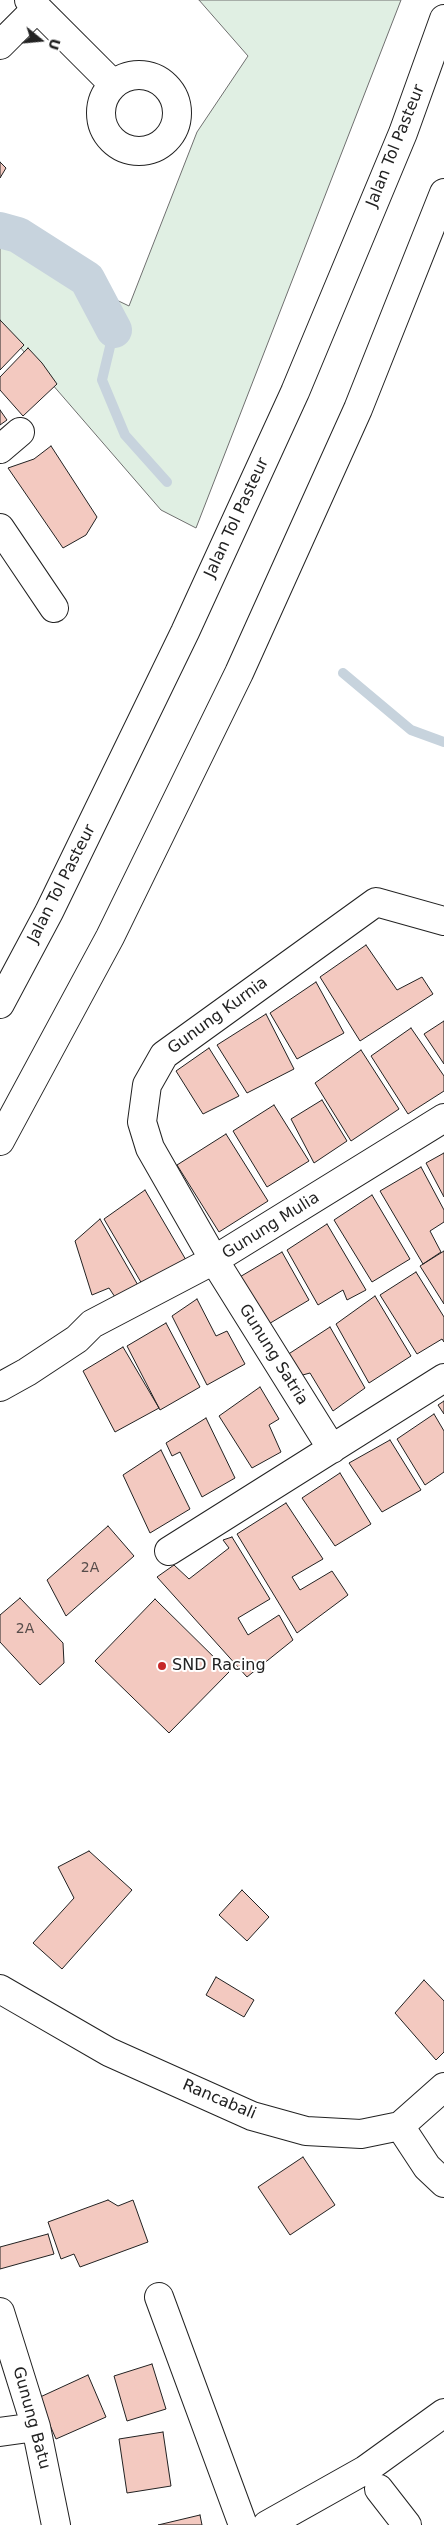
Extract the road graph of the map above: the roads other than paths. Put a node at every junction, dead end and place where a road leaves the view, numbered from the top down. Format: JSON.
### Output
{"nodes":[{"id":1,"x":33,"y":4,"type":"edge"},
{"id":2,"x":444,"y":19,"type":"edge"},
{"id":3,"x":0,"y":45,"type":"edge"},
{"id":4,"x":113,"y":84,"type":"dead end"},
{"id":5,"x":444,"y":193,"type":"edge"},
{"id":6,"x":0,"y":528,"type":"edge"},
{"id":7,"x":54,"y":608,"type":"dead end"},
{"id":8,"x":444,"y":920,"type":"edge"},
{"id":9,"x":0,"y":1004,"type":"edge"},
{"id":10,"x":444,"y":1118,"type":"edge"},
{"id":11,"x":0,"y":1141,"type":"edge"},
{"id":12,"x":214,"y":1260,"type":"junction"},
{"id":13,"x":444,"y":1378,"type":"edge"},
{"id":14,"x":0,"y":1387,"type":"edge"},
{"id":15,"x":332,"y":1449,"type":"junction"},
{"id":16,"x":169,"y":1551,"type":"dead end"},
{"id":17,"x":0,"y":1988,"type":"edge"},
{"id":18,"x":444,"y":2087,"type":"edge"},
{"id":19,"x":400,"y":2126,"type":"junction"},
{"id":20,"x":444,"y":2183,"type":"edge"},
{"id":21,"x":159,"y":2297,"type":"dead end"},
{"id":22,"x":0,"y":2312,"type":"edge"},
{"id":23,"x":444,"y":2413,"type":"edge"},
{"id":24,"x":36,"y":2427,"type":"junction"},
{"id":25,"x":0,"y":2432,"type":"edge"},
{"id":26,"x":379,"y":2489,"type":"dead end"},
{"id":27,"x":56,"y":2525,"type":"edge"},
{"id":28,"x":243,"y":2525,"type":"edge"},
{"id":29,"x":267,"y":2525,"type":"edge"},
{"id":30,"x":407,"y":2525,"type":"edge"}],
"edges":[{"from":1,"to":3,"type":"main road"},
{"from":1,"to":4,"type":"main road"},
{"from":2,"to":9,"type":"main road","name":"Jalan Tol Pasteur"},
{"from":5,"to":11,"type":"main road"},
{"from":6,"to":7,"type":"main road"},
{"from":8,"to":12,"type":"main road","name":"Gunung Kurnia"},
{"from":10,"to":12,"type":"main road","name":"Gunung Mulia"},
{"from":12,"to":14,"type":"main road","name":"Gunung Mulia"},
{"from":12,"to":15,"type":"main road","name":"Gunung Satria"},
{"from":13,"to":15,"type":"main road"},
{"from":15,"to":16,"type":"main road"},
{"from":17,"to":19,"type":"main road","name":"Rancabali"},
{"from":18,"to":19,"type":"main road","name":"Rancabali"},
{"from":19,"to":20,"type":"main road"},
{"from":21,"to":28,"type":"main road"},
{"from":22,"to":24,"type":"main road","name":"Gunung Batu"},
{"from":23,"to":29,"type":"main road"},
{"from":24,"to":25,"type":"main road"},
{"from":24,"to":27,"type":"main road","name":"Gunung Batu"},
{"from":26,"to":30,"type":"main road"}]}
